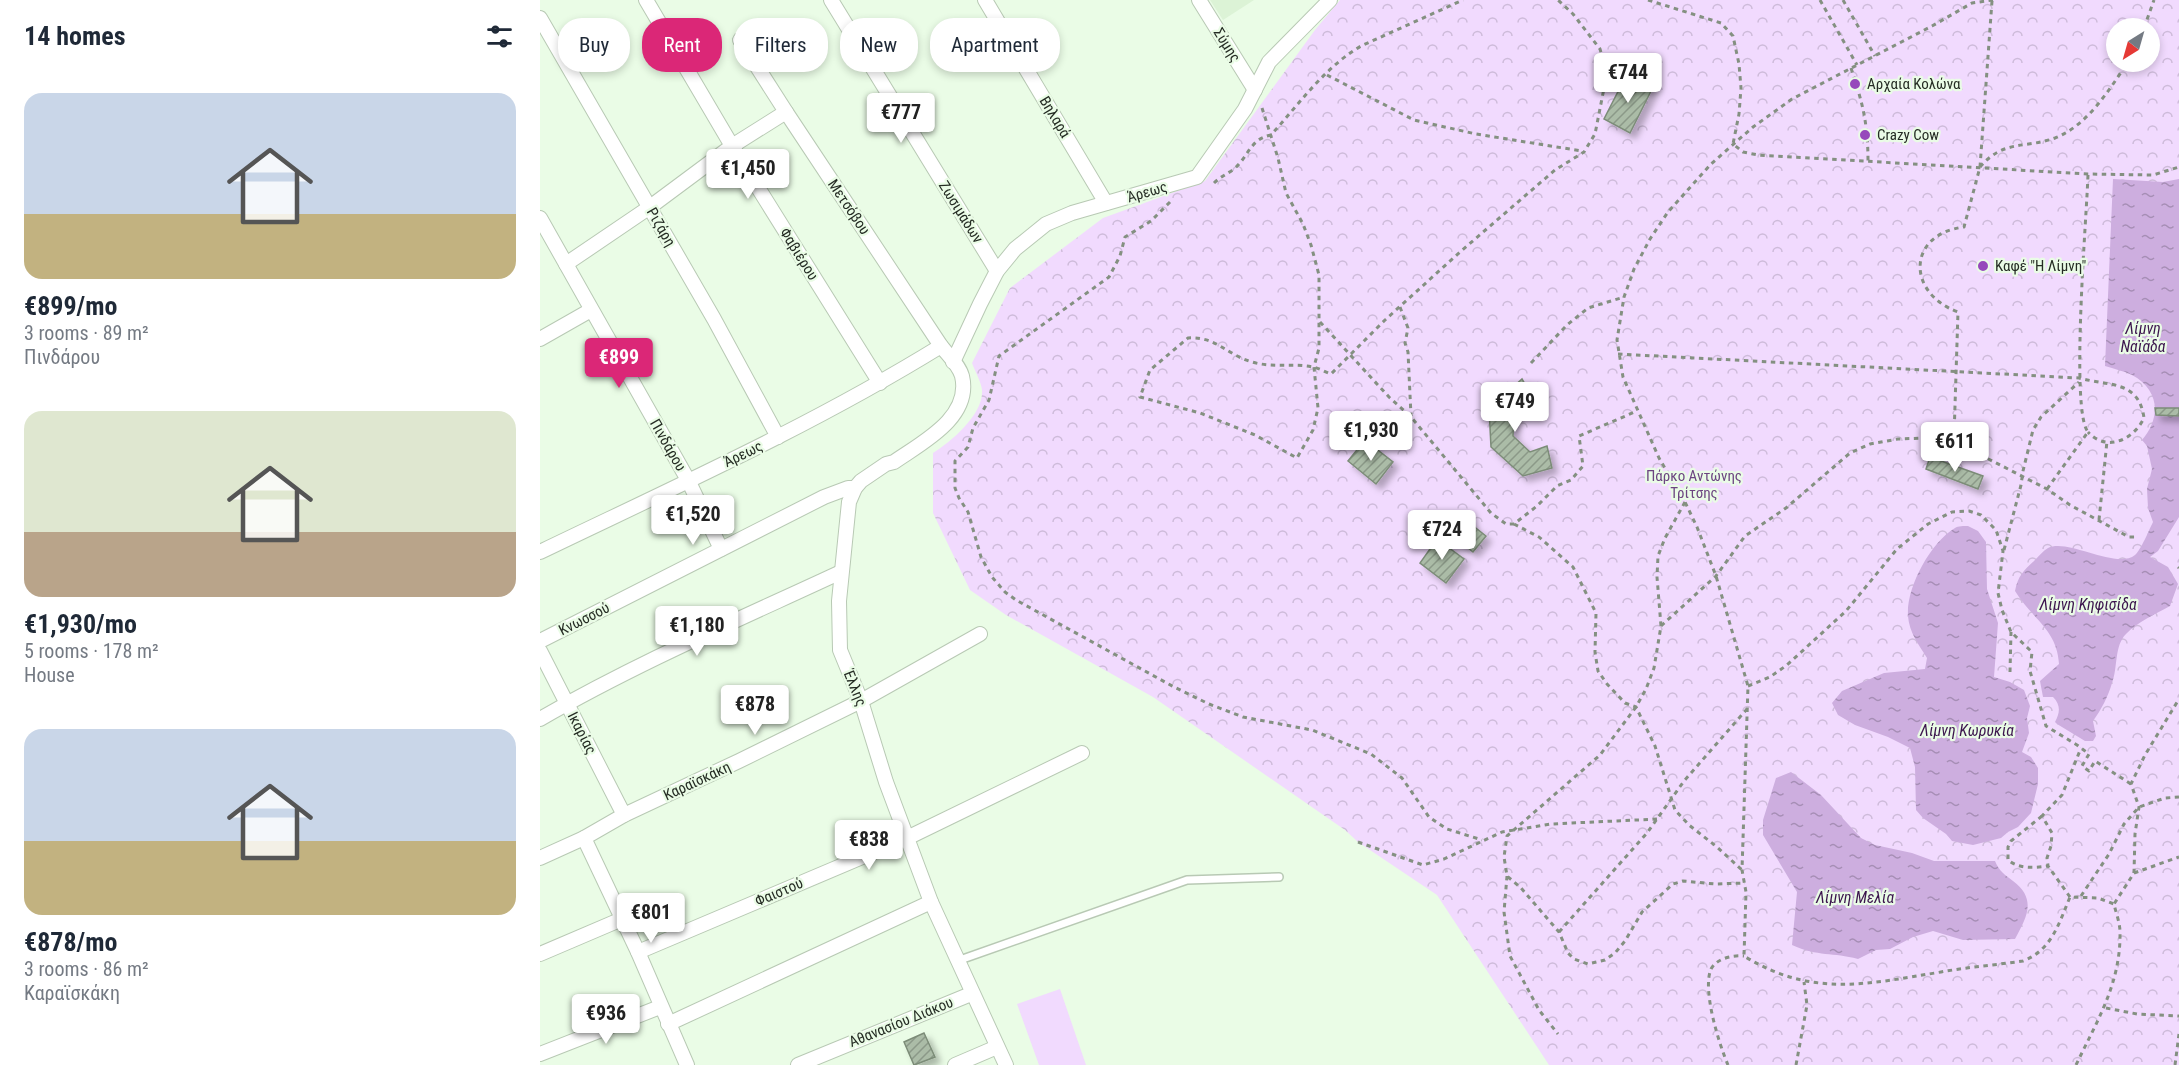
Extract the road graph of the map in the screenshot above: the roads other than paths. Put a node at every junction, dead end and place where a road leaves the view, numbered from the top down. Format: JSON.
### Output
{"nodes":[{"id":1,"x":646,"y":0,"type":"edge"},
{"id":2,"x":831,"y":0,"type":"edge"},
{"id":3,"x":985,"y":0,"type":"edge"},
{"id":4,"x":1198,"y":0,"type":"edge"},
{"id":5,"x":1330,"y":0,"type":"edge"},
{"id":6,"x":540,"y":18,"type":"edge"},
{"id":7,"x":760,"y":72,"type":"edge"},
{"id":8,"x":1255,"y":90,"type":"junction"},
{"id":9,"x":786,"y":112,"type":"junction"},
{"id":10,"x":732,"y":146,"type":"junction"},
{"id":11,"x":1106,"y":203,"type":"junction"},
{"id":12,"x":650,"y":207,"type":"junction"},
{"id":13,"x":540,"y":218,"type":"edge"},
{"id":14,"x":566,"y":264,"type":"junction"},
{"id":15,"x":997,"y":271,"type":"junction"},
{"id":16,"x":591,"y":310,"type":"junction"},
{"id":17,"x":540,"y":339,"type":"edge"},
{"id":18,"x":941,"y":346,"type":"junction"},
{"id":19,"x":953,"y":362,"type":"junction"},
{"id":20,"x":880,"y":383,"type":"junction"},
{"id":21,"x":778,"y":437,"type":"junction"},
{"id":22,"x":688,"y":480,"type":"junction"},
{"id":23,"x":855,"y":488,"type":"junction"},
{"id":24,"x":722,"y":549,"type":"junction"},
{"id":25,"x":540,"y":552,"type":"edge"},
{"id":26,"x":841,"y":572,"type":"junction"},
{"id":27,"x":980,"y":634,"type":"dead end"},
{"id":28,"x":540,"y":641,"type":"edge"},
{"id":29,"x":540,"y":651,"type":"edge"},
{"id":30,"x":861,"y":701,"type":"junction"},
{"id":31,"x":567,"y":704,"type":"junction"},
{"id":32,"x":540,"y":719,"type":"edge"},
{"id":33,"x":1082,"y":753,"type":"dead end"},
{"id":34,"x":624,"y":814,"type":"junction"},
{"id":35,"x":584,"y":838,"type":"junction"},
{"id":36,"x":907,"y":838,"type":"junction"},
{"id":37,"x":540,"y":858,"type":"edge"},
{"id":38,"x":1280,"y":877,"type":"dead end"},
{"id":39,"x":931,"y":902,"type":"junction"},
{"id":40,"x":622,"y":919,"type":"junction"},
{"id":41,"x":638,"y":952,"type":"junction"},
{"id":42,"x":540,"y":954,"type":"edge"},
{"id":43,"x":957,"y":961,"type":"junction"},
{"id":44,"x":971,"y":994,"type":"junction"},
{"id":45,"x":660,"y":1007,"type":"junction"},
{"id":46,"x":668,"y":1024,"type":"junction"},
{"id":47,"x":997,"y":1047,"type":"junction"},
{"id":48,"x":540,"y":1054,"type":"edge"},
{"id":49,"x":687,"y":1065,"type":"edge"},
{"id":50,"x":798,"y":1065,"type":"edge"},
{"id":51,"x":956,"y":1065,"type":"edge"},
{"id":52,"x":1005,"y":1065,"type":"edge"}],
"edges":[{"from":1,"to":10,"type":"street","name":"Φαβιέρου"},
{"from":2,"to":15,"type":"street","name":"Ζωσιμάδων"},
{"from":3,"to":11,"type":"street","name":"Βηλαρά"},
{"from":4,"to":8,"type":"street","name":"Σύμης"},
{"from":5,"to":8,"type":"street","name":"Άρεως"},
{"from":6,"to":12,"type":"street","name":"Ριζάρη"},
{"from":7,"to":9,"type":"street","name":"Μετσόβου"},
{"from":8,"to":11,"type":"street","name":"Άρεως"},
{"from":9,"to":10,"type":"street"},
{"from":9,"to":18,"type":"street","name":"Μετσόβου"},
{"from":10,"to":12,"type":"street"},
{"from":10,"to":20,"type":"street","name":"Φαβιέρου"},
{"from":11,"to":15,"type":"street","name":"Άρεως"},
{"from":12,"to":14,"type":"street"},
{"from":12,"to":21,"type":"street","name":"Ριζάρη"},
{"from":13,"to":14,"type":"street","name":"Πινδάρου"},
{"from":14,"to":16,"type":"street","name":"Πινδάρου"},
{"from":15,"to":19,"type":"street","name":"Άρεως"},
{"from":16,"to":17,"type":"street"},
{"from":16,"to":22,"type":"street","name":"Πινδάρου"},
{"from":18,"to":19,"type":"street"},
{"from":18,"to":20,"type":"street","name":"Άρεως"},
{"from":19,"to":23,"type":"street"},
{"from":20,"to":21,"type":"street","name":"Άρεως"},
{"from":21,"to":22,"type":"street","name":"Άρεως"},
{"from":22,"to":24,"type":"street","name":"Πινδάρου"},
{"from":22,"to":25,"type":"street","name":"Άρεως"},
{"from":23,"to":24,"type":"street","name":"Κνωσσού"},
{"from":23,"to":26,"type":"street","name":"Έλλης"},
{"from":24,"to":28,"type":"street","name":"Κνωσσού"},
{"from":26,"to":30,"type":"street","name":"Έλλης"},
{"from":26,"to":31,"type":"street"},
{"from":27,"to":30,"type":"street","name":"Καραϊσκάκη"},
{"from":29,"to":31,"type":"street","name":"Ικαρίας"},
{"from":30,"to":34,"type":"street","name":"Καραϊσκάκη"},
{"from":30,"to":36,"type":"street","name":"Έλλης"},
{"from":31,"to":32,"type":"street"},
{"from":31,"to":34,"type":"street","name":"Ικαρίας"},
{"from":33,"to":36,"type":"street","name":"Φαιστού"},
{"from":34,"to":35,"type":"street","name":"Καραϊσκάκη"},
{"from":35,"to":37,"type":"street","name":"Καραϊσκάκη"},
{"from":35,"to":40,"type":"street"},
{"from":36,"to":39,"type":"street","name":"Έλλης"},
{"from":36,"to":41,"type":"street","name":"Φαιστού"},
{"from":38,"to":43,"type":"lane"},
{"from":39,"to":43,"type":"street","name":"Έλλης"},
{"from":39,"to":46,"type":"street"},
{"from":40,"to":41,"type":"street"},
{"from":40,"to":42,"type":"street"},
{"from":41,"to":45,"type":"street"},
{"from":43,"to":44,"type":"street","name":"Έλλης"},
{"from":44,"to":47,"type":"street","name":"Έλλης"},
{"from":44,"to":50,"type":"street","name":"Αθανασίου Διάκου"},
{"from":45,"to":46,"type":"street"},
{"from":45,"to":48,"type":"street"},
{"from":46,"to":49,"type":"street"},
{"from":47,"to":51,"type":"street"},
{"from":47,"to":52,"type":"street","name":"Έλλης"}]}
